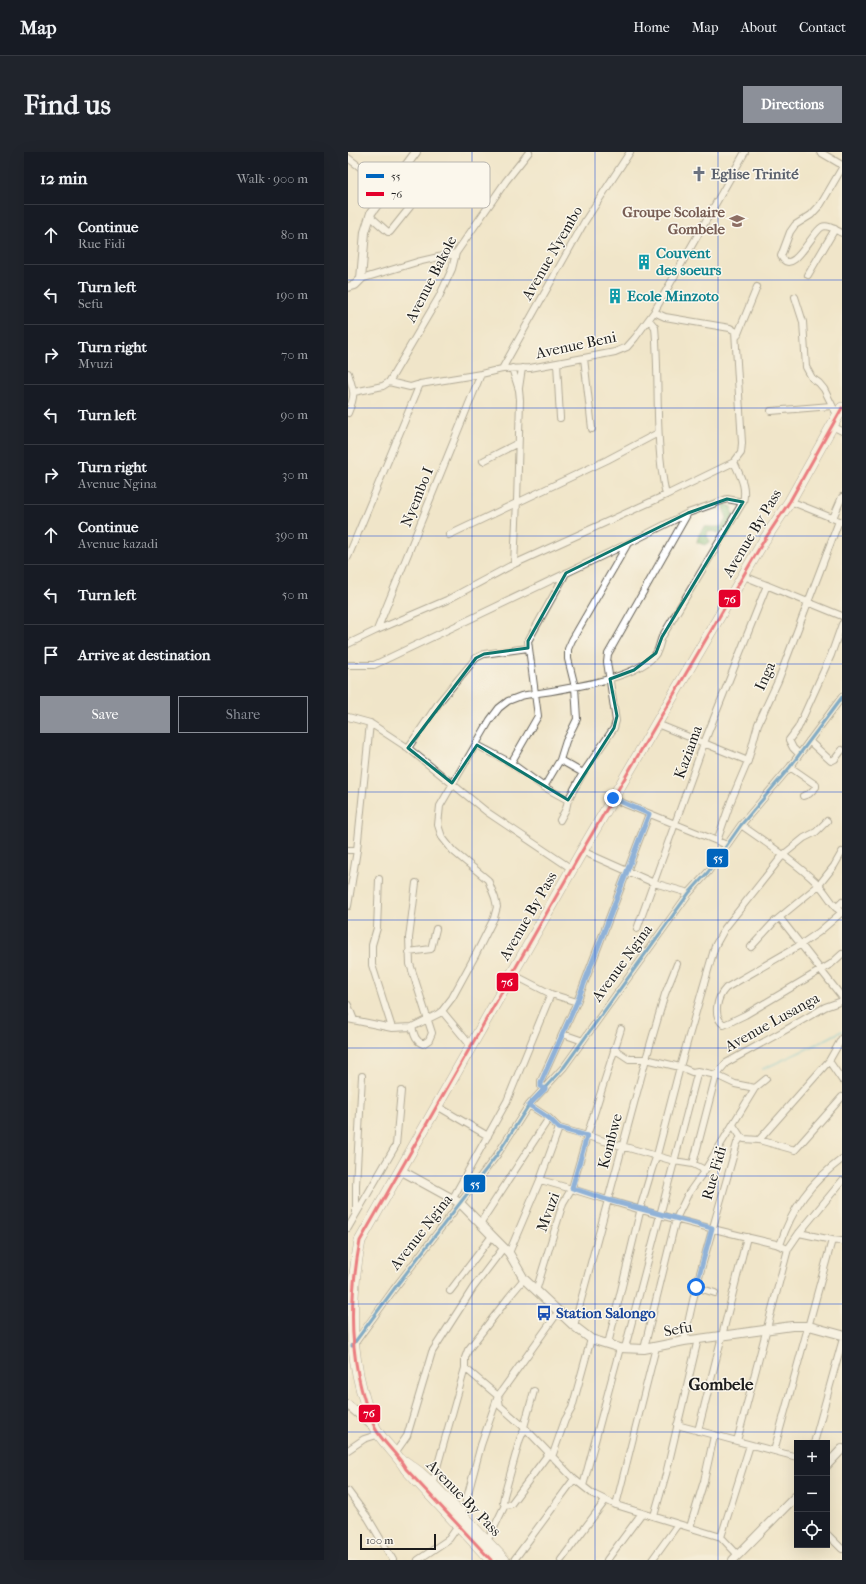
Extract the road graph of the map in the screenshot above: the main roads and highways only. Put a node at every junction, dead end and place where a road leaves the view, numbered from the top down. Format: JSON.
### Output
{"nodes":[{"id":1,"x":838,"y":407,"type":"edge"},
{"id":2,"x":837,"y":429,"type":"edge"},
{"id":3,"x":360,"y":1241,"type":"junction"},
{"id":4,"x":348,"y":1258,"type":"edge"},
{"id":5,"x":398,"y":1456,"type":"junction"},
{"id":6,"x":491,"y":1560,"type":"edge"},
{"id":7,"x":504,"y":1560,"type":"edge"}],
"edges":[{"from":1,"to":2,"type":"highway","name":"Avenue By Pass"},
{"from":2,"to":3,"type":"highway","name":"Avenue By Pass"},
{"from":3,"to":4,"type":"highway"},
{"from":3,"to":5,"type":"highway","name":"Avenue By Pass"},
{"from":5,"to":6,"type":"highway","name":"Avenue By Pass"},
{"from":5,"to":7,"type":"highway","name":"Avenue By Pass"}]}
